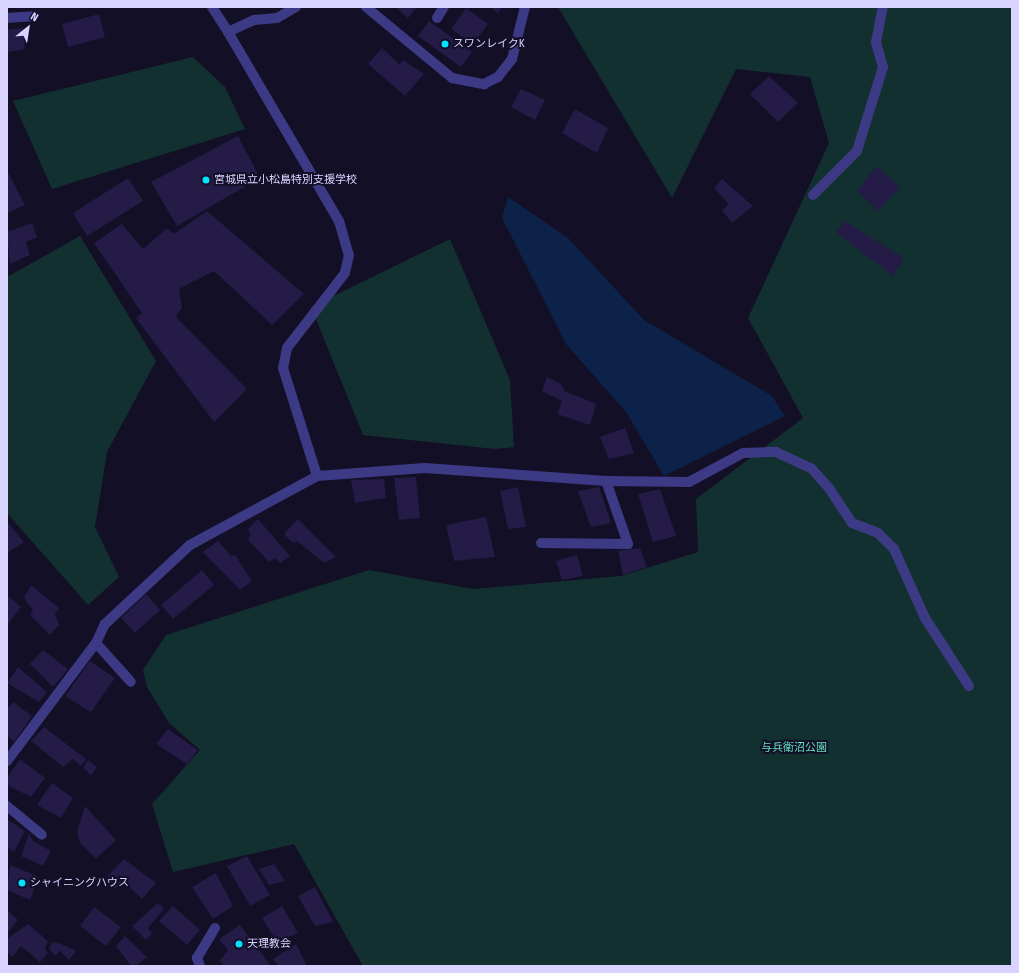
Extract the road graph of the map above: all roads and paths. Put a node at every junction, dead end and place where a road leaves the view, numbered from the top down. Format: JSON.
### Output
{"nodes":[{"id":1,"x":212,"y":7,"type":"edge"},
{"id":2,"x":296,"y":7,"type":"edge"},
{"id":3,"x":366,"y":7,"type":"edge"},
{"id":4,"x":444,"y":7,"type":"edge"},
{"id":5,"x":525,"y":7,"type":"edge"},
{"id":6,"x":883,"y":7,"type":"edge"},
{"id":7,"x":34,"y":16,"type":"dead end"},
{"id":8,"x":7,"y":18,"type":"edge"},
{"id":9,"x":437,"y":18,"type":"dead end"},
{"id":10,"x":228,"y":32,"type":"junction"},
{"id":11,"x":813,"y":195,"type":"dead end"},
{"id":12,"x":316,"y":476,"type":"junction"},
{"id":13,"x":606,"y":481,"type":"junction"},
{"id":14,"x":541,"y":543,"type":"dead end"},
{"id":15,"x":96,"y":644,"type":"junction"},
{"id":16,"x":131,"y":682,"type":"dead end"},
{"id":17,"x":969,"y":686,"type":"dead end"},
{"id":18,"x":7,"y":761,"type":"edge"},
{"id":19,"x":7,"y":806,"type":"edge"},
{"id":20,"x":42,"y":835,"type":"dead end"},
{"id":21,"x":215,"y":928,"type":"dead end"},
{"id":22,"x":200,"y":966,"type":"edge"}],
"edges":[{"from":1,"to":10,"type":"street"},
{"from":2,"to":10,"type":"street"},
{"from":3,"to":5,"type":"street"},
{"from":4,"to":9,"type":"street"},
{"from":6,"to":11,"type":"street"},
{"from":7,"to":8,"type":"street"},
{"from":10,"to":12,"type":"street"},
{"from":12,"to":13,"type":"street"},
{"from":12,"to":15,"type":"street"},
{"from":13,"to":14,"type":"street"},
{"from":13,"to":17,"type":"street"},
{"from":15,"to":16,"type":"street"},
{"from":15,"to":18,"type":"street"},
{"from":19,"to":20,"type":"street"},
{"from":21,"to":22,"type":"street"}]}
